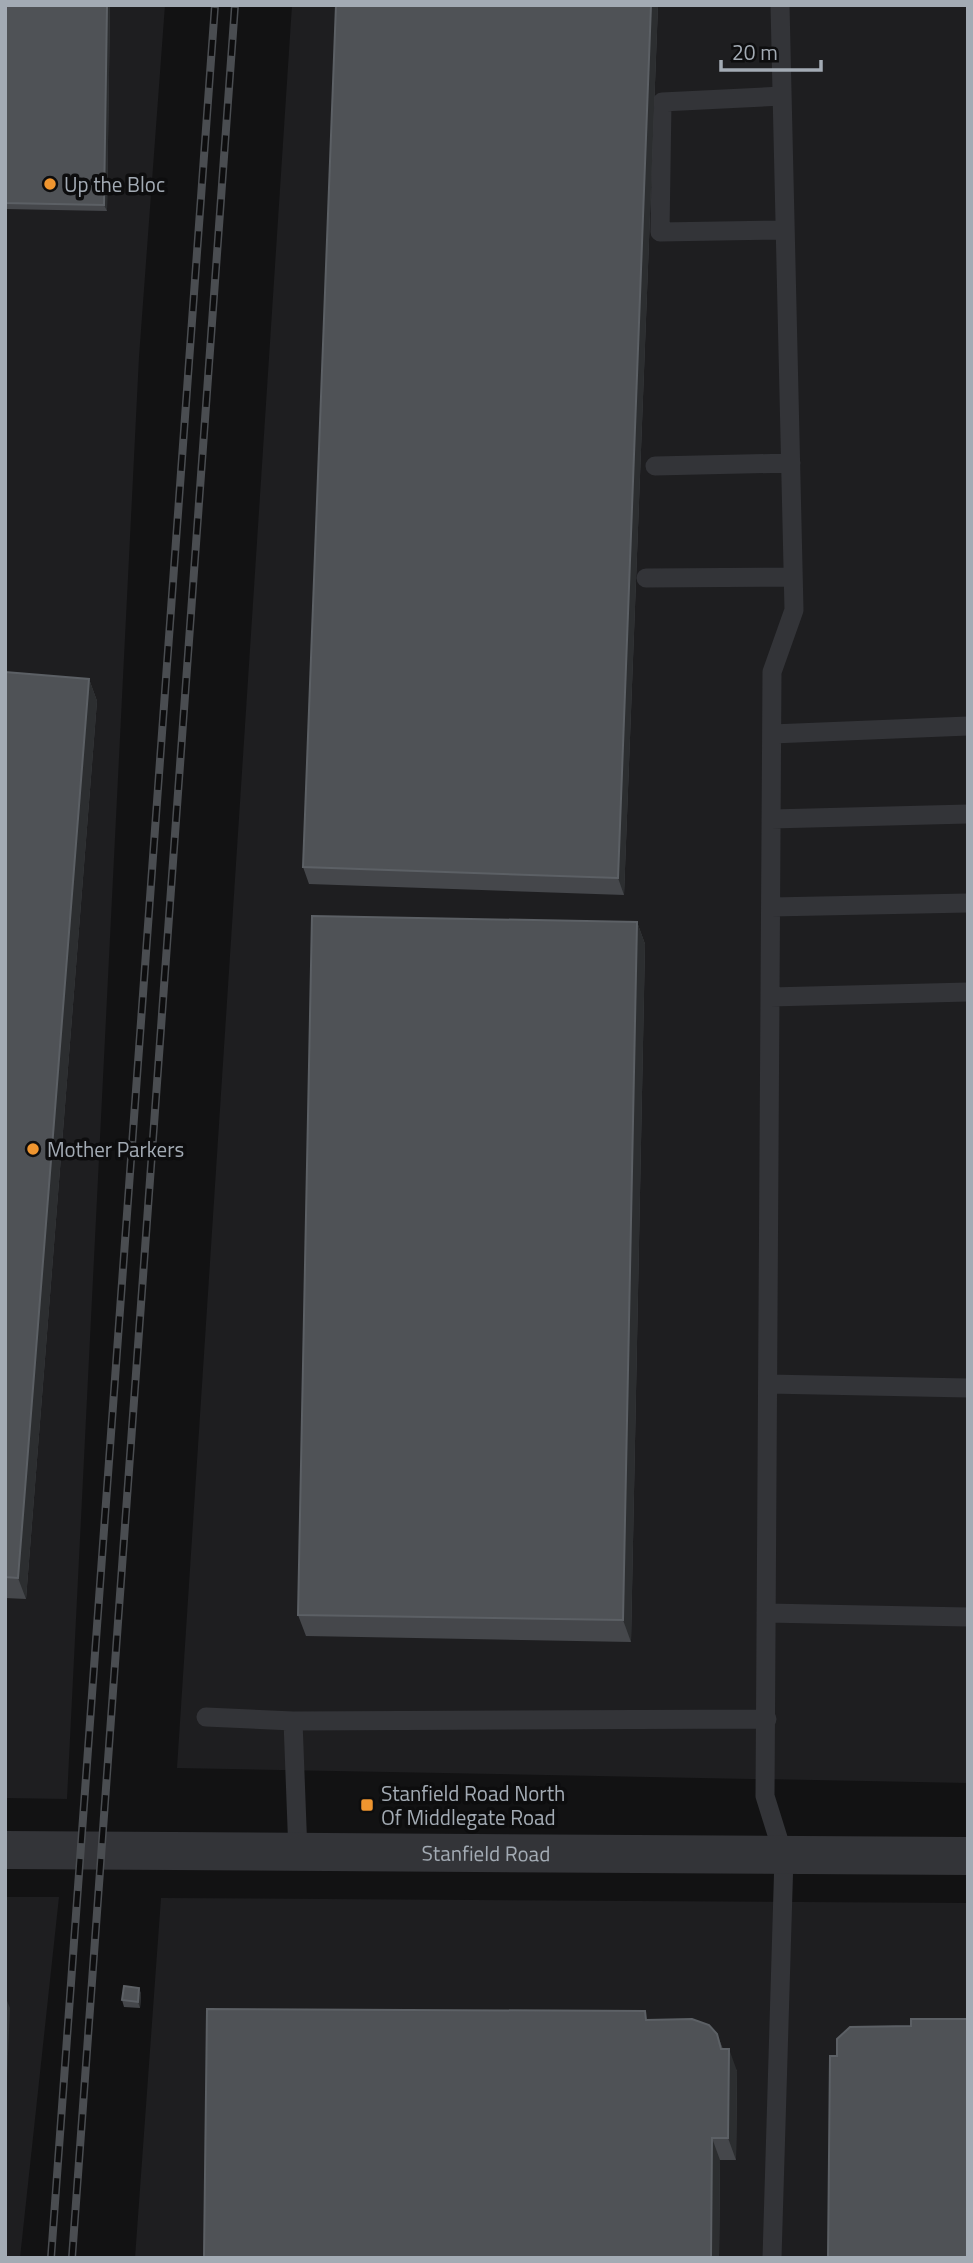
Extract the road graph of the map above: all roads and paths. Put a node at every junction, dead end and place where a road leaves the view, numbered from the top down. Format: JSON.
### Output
{"nodes":[{"id":1,"x":780,"y":5,"type":"edge"},
{"id":2,"x":782,"y":96,"type":"junction"},
{"id":3,"x":785,"y":230,"type":"junction"},
{"id":4,"x":790,"y":463,"type":"junction"},
{"id":5,"x":655,"y":466,"type":"dead end"},
{"id":6,"x":793,"y":577,"type":"junction"},
{"id":7,"x":646,"y":578,"type":"dead end"},
{"id":8,"x":968,"y":726,"type":"edge"},
{"id":9,"x":772,"y":734,"type":"junction"},
{"id":10,"x":968,"y":814,"type":"edge"},
{"id":11,"x":771,"y":819,"type":"junction"},
{"id":12,"x":968,"y":903,"type":"edge"},
{"id":13,"x":771,"y":907,"type":"junction"},
{"id":14,"x":968,"y":992,"type":"edge"},
{"id":15,"x":770,"y":997,"type":"junction"},
{"id":16,"x":768,"y":1384,"type":"junction"},
{"id":17,"x":968,"y":1388,"type":"edge"},
{"id":18,"x":766,"y":1613,"type":"junction"},
{"id":19,"x":968,"y":1617,"type":"edge"},
{"id":20,"x":206,"y":1717,"type":"dead end"},
{"id":21,"x":767,"y":1719,"type":"junction"},
{"id":22,"x":293,"y":1721,"type":"junction"},
{"id":23,"x":5,"y":1850,"type":"edge"},
{"id":24,"x":298,"y":1853,"type":"junction"},
{"id":25,"x":968,"y":1856,"type":"edge"},
{"id":26,"x":784,"y":1857,"type":"junction"},
{"id":27,"x":772,"y":2258,"type":"edge"}],
"edges":[{"from":1,"to":2,"type":"lane"},
{"from":2,"to":3,"type":"lane"},
{"from":2,"to":3,"type":"lane"},
{"from":3,"to":4,"type":"lane"},
{"from":4,"to":5,"type":"lane"},
{"from":4,"to":6,"type":"lane"},
{"from":6,"to":7,"type":"lane"},
{"from":6,"to":9,"type":"lane"},
{"from":8,"to":9,"type":"lane"},
{"from":9,"to":11,"type":"lane"},
{"from":10,"to":11,"type":"lane"},
{"from":11,"to":13,"type":"lane"},
{"from":12,"to":13,"type":"lane"},
{"from":13,"to":15,"type":"lane"},
{"from":14,"to":15,"type":"lane"},
{"from":15,"to":16,"type":"lane"},
{"from":16,"to":17,"type":"lane"},
{"from":16,"to":18,"type":"lane"},
{"from":18,"to":19,"type":"lane"},
{"from":18,"to":21,"type":"lane"},
{"from":20,"to":22,"type":"lane"},
{"from":21,"to":22,"type":"lane"},
{"from":21,"to":26,"type":"lane"},
{"from":22,"to":24,"type":"lane"},
{"from":23,"to":24,"type":"street","name":"Stanfield Road"},
{"from":24,"to":26,"type":"street","name":"Stanfield Road"},
{"from":25,"to":26,"type":"street","name":"Stanfield Road"},
{"from":26,"to":27,"type":"lane"}]}
